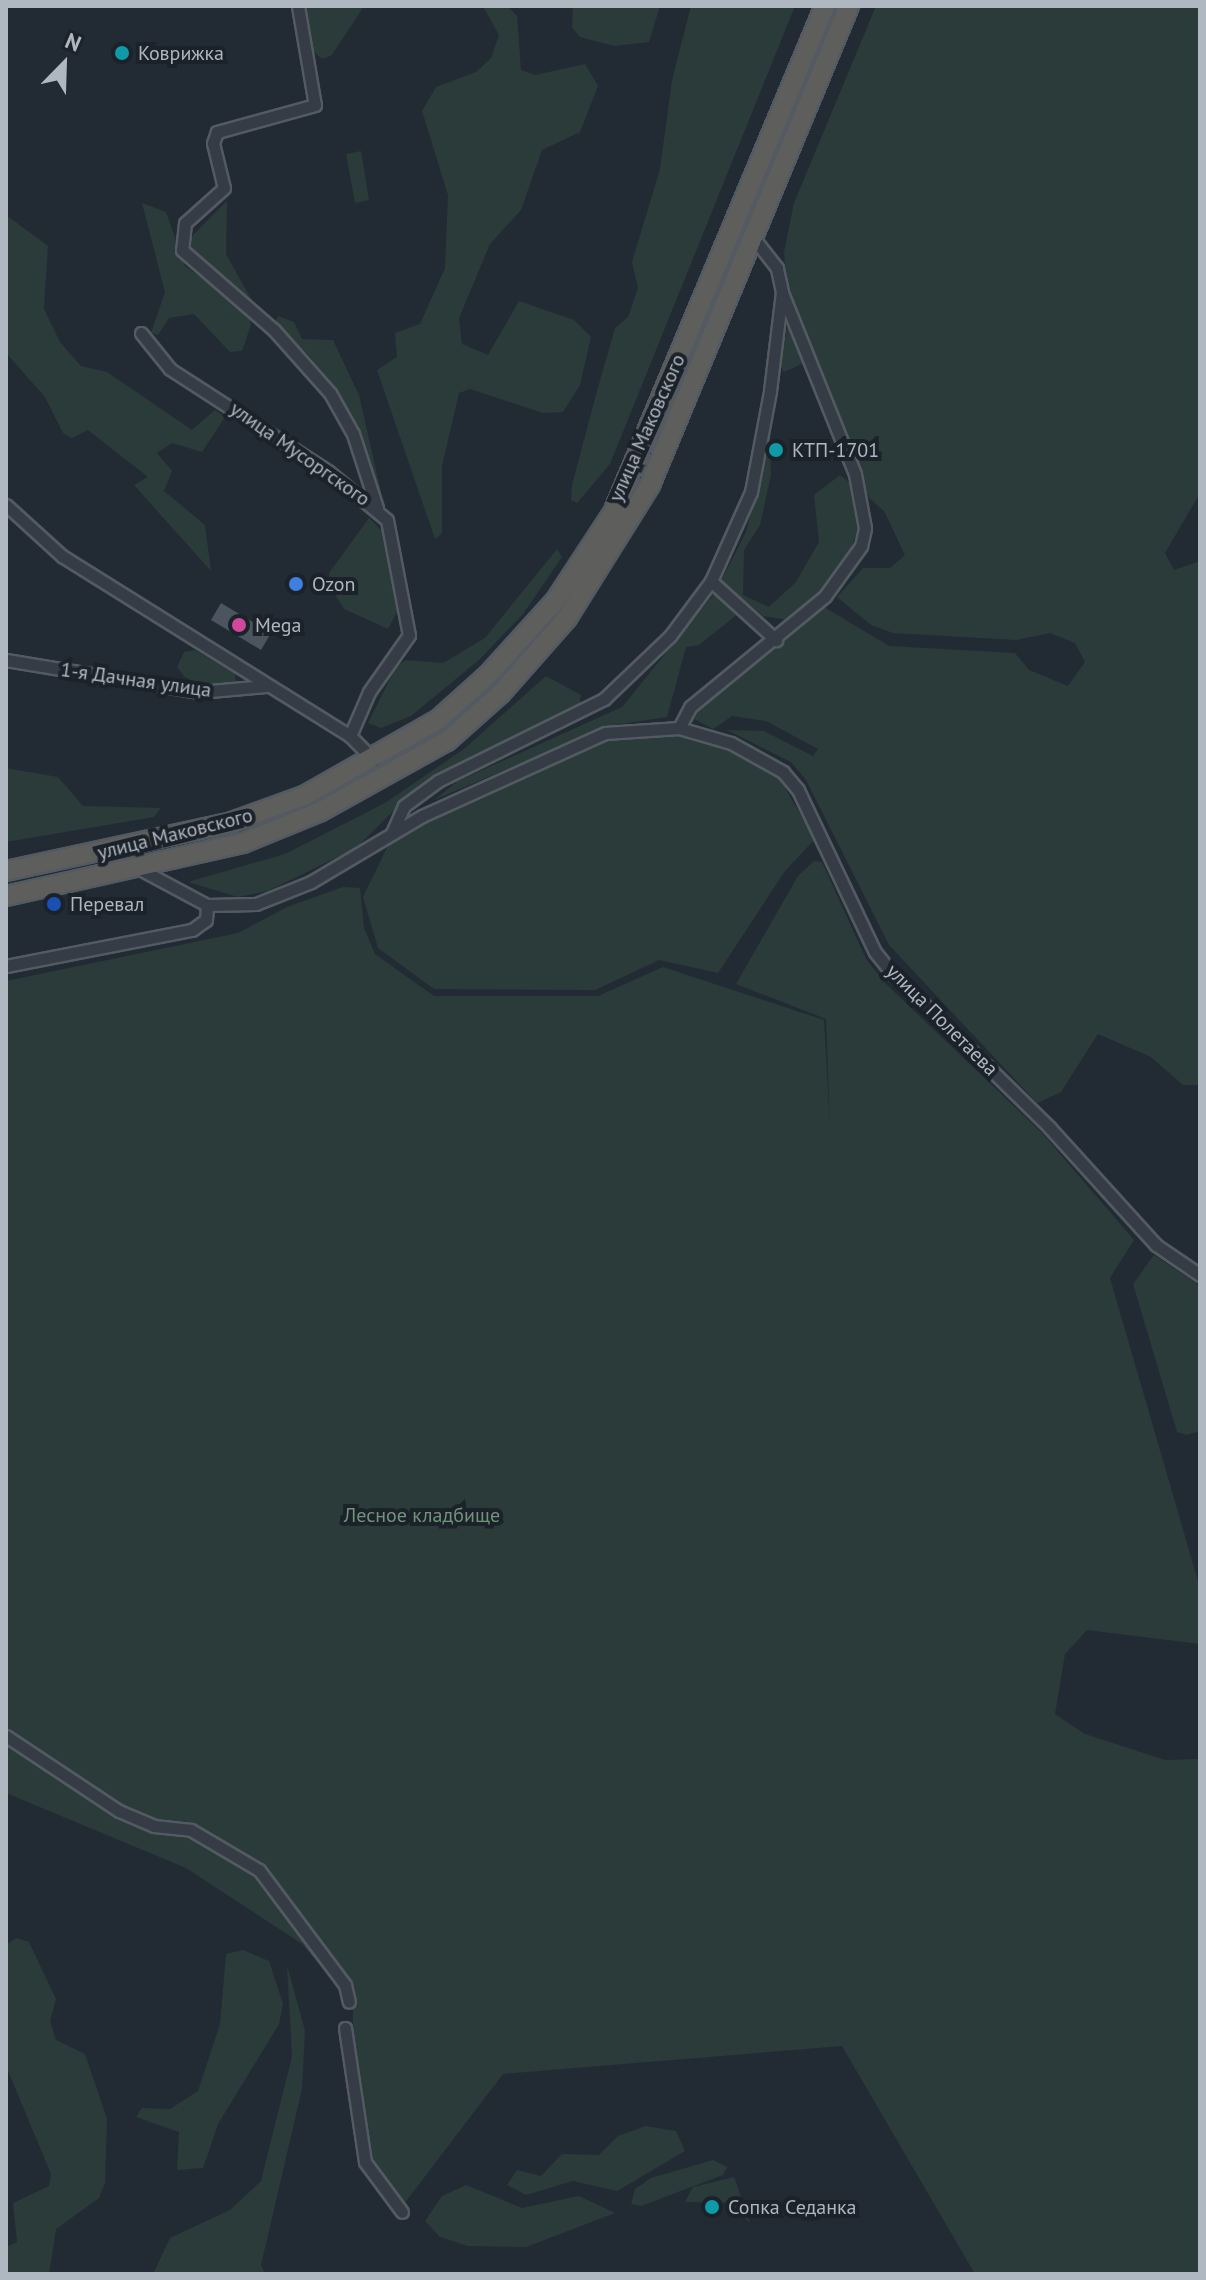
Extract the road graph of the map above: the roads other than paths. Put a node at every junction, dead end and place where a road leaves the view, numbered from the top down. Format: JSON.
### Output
{"nodes":[{"id":1,"x":298,"y":6,"type":"edge"},
{"id":2,"x":825,"y":6,"type":"edge"},
{"id":3,"x":849,"y":6,"type":"edge"},
{"id":4,"x":754,"y":239,"type":"junction"},
{"id":5,"x":782,"y":292,"type":"junction"},
{"id":6,"x":141,"y":333,"type":"dead end"},
{"id":7,"x":6,"y":505,"type":"edge"},
{"id":8,"x":377,"y":508,"type":"junction"},
{"id":9,"x":711,"y":581,"type":"junction"},
{"id":10,"x":776,"y":640,"type":"junction"},
{"id":11,"x":6,"y":660,"type":"edge"},
{"id":12,"x":266,"y":686,"type":"junction"},
{"id":13,"x":679,"y":728,"type":"junction"},
{"id":14,"x":350,"y":736,"type":"junction"},
{"id":15,"x":374,"y":761,"type":"junction"},
{"id":16,"x":392,"y":833,"type":"junction"},
{"id":17,"x":136,"y":867,"type":"junction"},
{"id":18,"x":6,"y":871,"type":"edge"},
{"id":19,"x":6,"y":896,"type":"edge"},
{"id":20,"x":207,"y":905,"type":"junction"},
{"id":21,"x":6,"y":966,"type":"edge"},
{"id":22,"x":1200,"y":1275,"type":"edge"},
{"id":23,"x":6,"y":1736,"type":"edge"},
{"id":24,"x":349,"y":2002,"type":"dead end"},
{"id":25,"x":345,"y":2028,"type":"dead end"},
{"id":26,"x":402,"y":2212,"type":"dead end"}],
"edges":[{"from":1,"to":8,"type":"street"},
{"from":2,"to":15,"type":"highway","name":"улица Маковского"},
{"from":3,"to":4,"type":"highway","name":"улица Маковского"},
{"from":4,"to":5,"type":"street"},
{"from":4,"to":17,"type":"highway","name":"улица Маковского"},
{"from":5,"to":9,"type":"street"},
{"from":5,"to":10,"type":"street"},
{"from":6,"to":8,"type":"street","name":"улица Мусоргского"},
{"from":7,"to":12,"type":"street"},
{"from":8,"to":14,"type":"street","name":"улица Мусоргского"},
{"from":9,"to":10,"type":"street"},
{"from":9,"to":16,"type":"street"},
{"from":10,"to":13,"type":"street"},
{"from":11,"to":12,"type":"street","name":"1-я Дачная улица"},
{"from":12,"to":14,"type":"street"},
{"from":13,"to":16,"type":"street"},
{"from":13,"to":22,"type":"street","name":"улица Полетаева"},
{"from":14,"to":15,"type":"street"},
{"from":15,"to":18,"type":"highway","name":"улица Маковского"},
{"from":16,"to":20,"type":"street"},
{"from":17,"to":19,"type":"highway","name":"улица Маковского"},
{"from":17,"to":20,"type":"street"},
{"from":20,"to":21,"type":"street"},
{"from":23,"to":24,"type":"street"},
{"from":25,"to":26,"type":"street"}]}
